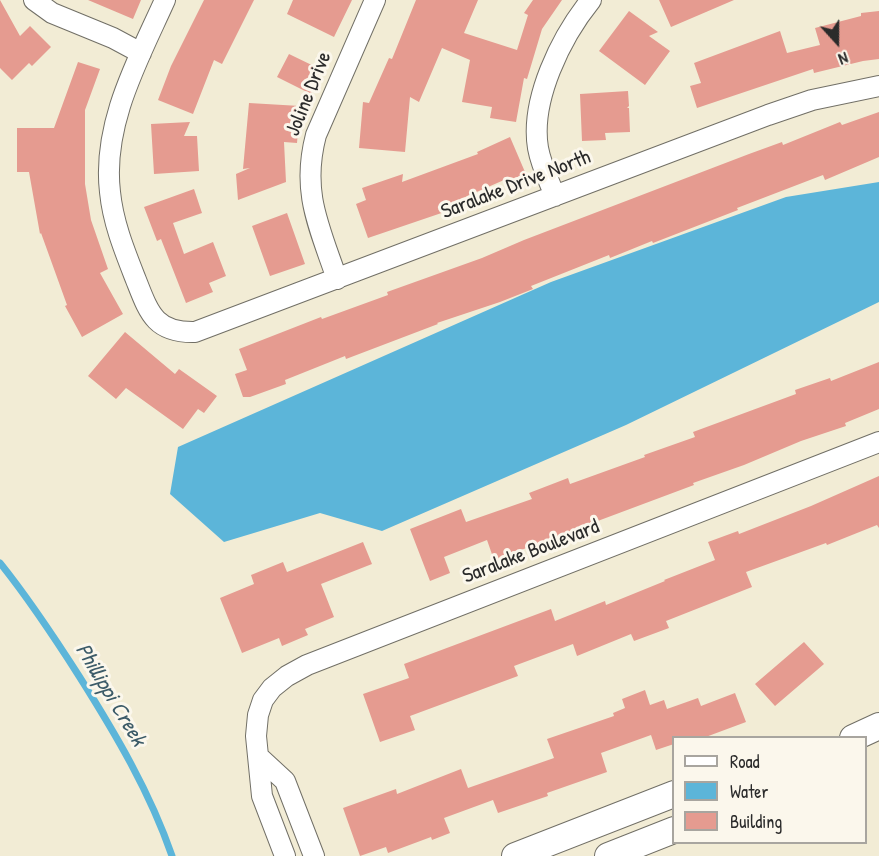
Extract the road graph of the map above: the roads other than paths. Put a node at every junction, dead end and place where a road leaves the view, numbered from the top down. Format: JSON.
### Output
{"nodes":[{"id":1,"x":34,"y":0,"type":"edge"},
{"id":2,"x":165,"y":0,"type":"edge"},
{"id":3,"x":375,"y":0,"type":"edge"},
{"id":4,"x":591,"y":0,"type":"edge"},
{"id":5,"x":141,"y":53,"type":"junction"},
{"id":6,"x":879,"y":86,"type":"edge"},
{"id":7,"x":555,"y":196,"type":"junction"},
{"id":8,"x":337,"y":279,"type":"junction"},
{"id":9,"x":879,"y":442,"type":"edge"},
{"id":10,"x":878,"y":729,"type":"edge"},
{"id":11,"x":859,"y":736,"type":"edge"},
{"id":12,"x":259,"y":757,"type":"junction"},
{"id":13,"x":672,"y":795,"type":"edge"},
{"id":14,"x":672,"y":831,"type":"edge"},
{"id":15,"x":285,"y":856,"type":"edge"},
{"id":16,"x":314,"y":856,"type":"edge"},
{"id":17,"x":515,"y":856,"type":"edge"},
{"id":18,"x":609,"y":856,"type":"edge"}],
"edges":[{"from":1,"to":5,"type":"street"},
{"from":2,"to":5,"type":"street"},
{"from":3,"to":8,"type":"street","name":"Joline Drive"},
{"from":4,"to":7,"type":"street"},
{"from":5,"to":8,"type":"street","name":"Saralake Drive North"},
{"from":6,"to":7,"type":"street","name":"Saralake Drive North"},
{"from":7,"to":8,"type":"street","name":"Saralake Drive North"},
{"from":9,"to":12,"type":"street","name":"Saralake Boulevard"},
{"from":10,"to":11,"type":"street"},
{"from":12,"to":15,"type":"street","name":"Saralake Boulevard"},
{"from":12,"to":16,"type":"street"},
{"from":13,"to":17,"type":"street"},
{"from":14,"to":18,"type":"street"}]}
